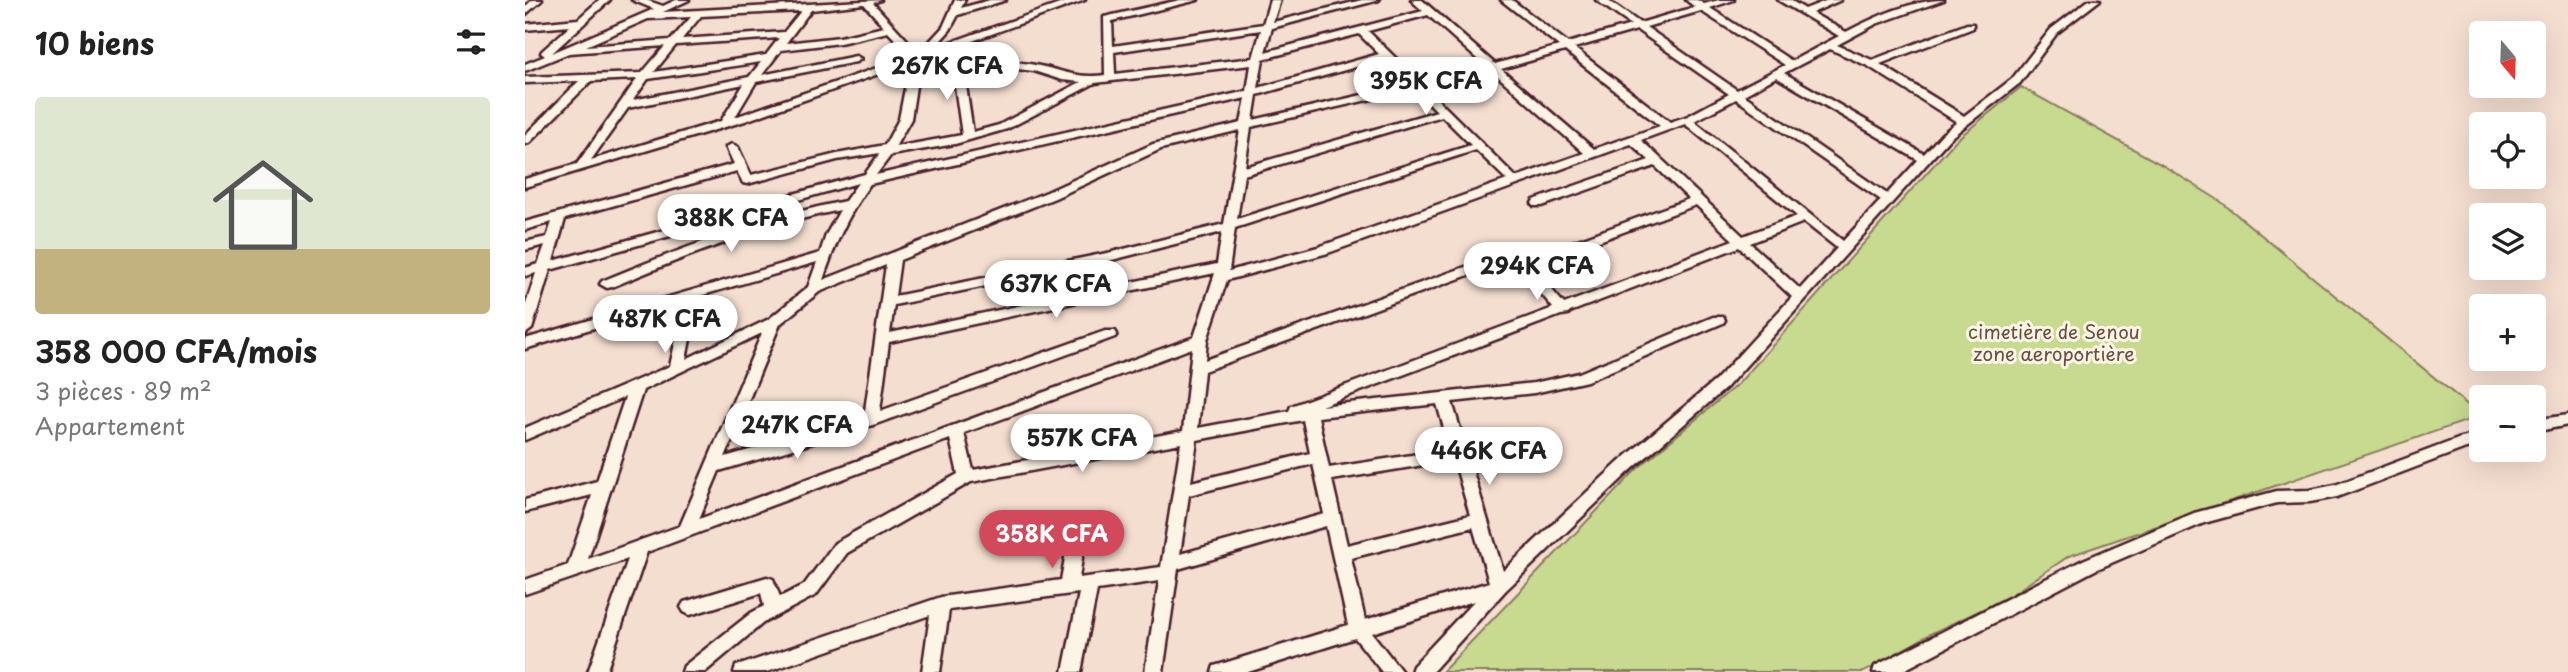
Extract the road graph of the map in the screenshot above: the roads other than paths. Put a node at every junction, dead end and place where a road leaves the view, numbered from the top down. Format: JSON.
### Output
{"nodes":[{"id":1,"x":605,"y":0,"type":"edge"},
{"id":2,"x":636,"y":0,"type":"edge"},
{"id":3,"x":684,"y":0,"type":"edge"},
{"id":4,"x":960,"y":0,"type":"edge"},
{"id":5,"x":1001,"y":0,"type":"edge"},
{"id":6,"x":1080,"y":0,"type":"edge"},
{"id":7,"x":1193,"y":0,"type":"edge"},
{"id":8,"x":1275,"y":0,"type":"edge"},
{"id":9,"x":1374,"y":0,"type":"edge"},
{"id":10,"x":1416,"y":0,"type":"edge"},
{"id":11,"x":1506,"y":0,"type":"edge"},
{"id":12,"x":1601,"y":0,"type":"edge"},
{"id":13,"x":1692,"y":0,"type":"edge"},
{"id":14,"x":1729,"y":0,"type":"edge"},
{"id":15,"x":1783,"y":0,"type":"edge"},
{"id":16,"x":1836,"y":0,"type":"edge"},
{"id":17,"x":1939,"y":0,"type":"edge"},
{"id":18,"x":2095,"y":0,"type":"edge"},
{"id":19,"x":873,"y":1,"type":"edge"},
{"id":20,"x":816,"y":5,"type":"edge"},
{"id":21,"x":1703,"y":7,"type":"junction"},
{"id":22,"x":663,"y":9,"type":"junction"},
{"id":23,"x":1430,"y":12,"type":"junction"},
{"id":24,"x":1805,"y":12,"type":"junction"},
{"id":25,"x":954,"y":13,"type":"junction"},
{"id":26,"x":698,"y":14,"type":"junction"},
{"id":27,"x":646,"y":16,"type":"junction"},
{"id":28,"x":580,"y":22,"type":"junction"},
{"id":29,"x":1267,"y":26,"type":"junction"},
{"id":30,"x":1637,"y":26,"type":"junction"},
{"id":31,"x":1970,"y":26,"type":"dead end"},
{"id":32,"x":525,"y":27,"type":"edge"},
{"id":33,"x":891,"y":28,"type":"junction"},
{"id":34,"x":1361,"y":30,"type":"junction"},
{"id":35,"x":787,"y":35,"type":"junction"},
{"id":36,"x":1846,"y":36,"type":"junction"},
{"id":37,"x":840,"y":40,"type":"junction"},
{"id":38,"x":672,"y":44,"type":"junction"},
{"id":39,"x":1829,"y":45,"type":"junction"},
{"id":40,"x":777,"y":47,"type":"junction"},
{"id":41,"x":1565,"y":47,"type":"junction"},
{"id":42,"x":564,"y":50,"type":"junction"},
{"id":43,"x":1109,"y":50,"type":"junction"},
{"id":44,"x":920,"y":54,"type":"junction"},
{"id":45,"x":1386,"y":55,"type":"junction"},
{"id":46,"x":769,"y":58,"type":"junction"},
{"id":47,"x":856,"y":59,"type":"junction"},
{"id":48,"x":1258,"y":59,"type":"junction"},
{"id":49,"x":538,"y":60,"type":"junction"},
{"id":50,"x":957,"y":63,"type":"junction"},
{"id":51,"x":1871,"y":64,"type":"junction"},
{"id":52,"x":1792,"y":65,"type":"junction"},
{"id":53,"x":525,"y":68,"type":"edge"},
{"id":54,"x":1493,"y":68,"type":"junction"},
{"id":55,"x":868,"y":73,"type":"junction"},
{"id":56,"x":1776,"y":73,"type":"junction"},
{"id":57,"x":645,"y":76,"type":"junction"},
{"id":58,"x":1110,"y":78,"type":"junction"},
{"id":59,"x":587,"y":79,"type":"junction"},
{"id":60,"x":753,"y":79,"type":"junction"},
{"id":61,"x":525,"y":80,"type":"edge"},
{"id":62,"x":1092,"y":80,"type":"junction"},
{"id":63,"x":1418,"y":86,"type":"junction"},
{"id":64,"x":1252,"y":93,"type":"junction"},
{"id":65,"x":1738,"y":94,"type":"junction"},
{"id":66,"x":625,"y":104,"type":"junction"},
{"id":67,"x":1444,"y":112,"type":"junction"},
{"id":68,"x":1685,"y":120,"type":"junction"},
{"id":69,"x":1964,"y":121,"type":"junction"},
{"id":70,"x":725,"y":124,"type":"junction"},
{"id":71,"x":1668,"y":126,"type":"junction"},
{"id":72,"x":1244,"y":128,"type":"junction"},
{"id":73,"x":968,"y":137,"type":"junction"},
{"id":74,"x":1633,"y":139,"type":"junction"},
{"id":75,"x":525,"y":141,"type":"edge"},
{"id":76,"x":1478,"y":146,"type":"junction"},
{"id":77,"x":733,"y":147,"type":"dead end"},
{"id":78,"x":888,"y":150,"type":"junction"},
{"id":79,"x":1591,"y":153,"type":"junction"},
{"id":80,"x":1925,"y":159,"type":"junction"},
{"id":81,"x":1657,"y":161,"type":"junction"},
{"id":82,"x":581,"y":166,"type":"junction"},
{"id":83,"x":741,"y":166,"type":"junction"},
{"id":84,"x":1237,"y":173,"type":"junction"},
{"id":85,"x":868,"y":178,"type":"junction"},
{"id":86,"x":1514,"y":181,"type":"junction"},
{"id":87,"x":525,"y":183,"type":"edge"},
{"id":88,"x":1698,"y":200,"type":"junction"},
{"id":89,"x":1888,"y":200,"type":"junction"},
{"id":90,"x":849,"y":204,"type":"junction"},
{"id":91,"x":1538,"y":204,"type":"dead end"},
{"id":92,"x":560,"y":216,"type":"junction"},
{"id":93,"x":1806,"y":217,"type":"junction"},
{"id":94,"x":525,"y":226,"type":"edge"},
{"id":95,"x":1229,"y":226,"type":"junction"},
{"id":96,"x":553,"y":239,"type":"junction"},
{"id":97,"x":1742,"y":242,"type":"junction"},
{"id":98,"x":525,"y":246,"type":"edge"},
{"id":99,"x":1844,"y":248,"type":"junction"},
{"id":100,"x":826,"y":255,"type":"junction"},
{"id":101,"x":894,"y":256,"type":"junction"},
{"id":102,"x":1524,"y":264,"type":"junction"},
{"id":103,"x":544,"y":267,"type":"junction"},
{"id":104,"x":525,"y":272,"type":"edge"},
{"id":105,"x":1222,"y":272,"type":"junction"},
{"id":106,"x":607,"y":284,"type":"dead end"},
{"id":107,"x":814,"y":289,"type":"junction"},
{"id":108,"x":682,"y":296,"type":"junction"},
{"id":109,"x":1800,"y":297,"type":"junction"},
{"id":110,"x":888,"y":302,"type":"junction"},
{"id":111,"x":1563,"y":311,"type":"junction"},
{"id":112,"x":1718,"y":320,"type":"dead end"},
{"id":113,"x":774,"y":322,"type":"junction"},
{"id":114,"x":525,"y":330,"type":"edge"},
{"id":115,"x":1110,"y":334,"type":"dead end"},
{"id":116,"x":883,"y":339,"type":"junction"},
{"id":117,"x":1200,"y":340,"type":"junction"},
{"id":118,"x":525,"y":344,"type":"edge"},
{"id":119,"x":1197,"y":368,"type":"junction"},
{"id":120,"x":677,"y":369,"type":"junction"},
{"id":121,"x":636,"y":387,"type":"junction"},
{"id":122,"x":1443,"y":398,"type":"junction"},
{"id":123,"x":1309,"y":413,"type":"junction"},
{"id":124,"x":1279,"y":416,"type":"junction"},
{"id":125,"x":2568,"y":419,"type":"edge"},
{"id":126,"x":871,"y":420,"type":"junction"},
{"id":127,"x":2546,"y":424,"type":"edge"},
{"id":128,"x":956,"y":430,"type":"junction"},
{"id":129,"x":525,"y":435,"type":"edge"},
{"id":130,"x":1190,"y":435,"type":"junction"},
{"id":131,"x":2469,"y":442,"type":"edge"},
{"id":132,"x":1459,"y":453,"type":"junction"},
{"id":133,"x":1319,"y":457,"type":"junction"},
{"id":134,"x":712,"y":467,"type":"junction"},
{"id":135,"x":1323,"y":475,"type":"junction"},
{"id":136,"x":967,"y":477,"type":"junction"},
{"id":137,"x":603,"y":486,"type":"junction"},
{"id":138,"x":1181,"y":491,"type":"junction"},
{"id":139,"x":525,"y":506,"type":"edge"},
{"id":140,"x":1333,"y":518,"type":"junction"},
{"id":141,"x":1479,"y":519,"type":"junction"},
{"id":142,"x":1079,"y":525,"type":"dead end"},
{"id":143,"x":685,"y":531,"type":"junction"},
{"id":144,"x":641,"y":548,"type":"junction"},
{"id":145,"x":1341,"y":554,"type":"junction"},
{"id":146,"x":1169,"y":568,"type":"junction"},
{"id":147,"x":575,"y":571,"type":"junction"},
{"id":148,"x":1089,"y":584,"type":"junction"},
{"id":149,"x":1499,"y":586,"type":"junction"},
{"id":150,"x":525,"y":587,"type":"edge"},
{"id":151,"x":1069,"y":587,"type":"junction"},
{"id":152,"x":941,"y":604,"type":"junction"},
{"id":153,"x":690,"y":607,"type":"dead end"},
{"id":154,"x":774,"y":609,"type":"junction"},
{"id":155,"x":1358,"y":629,"type":"junction"},
{"id":156,"x":776,"y":666,"type":"edge"},
{"id":157,"x":597,"y":672,"type":"edge"},
{"id":158,"x":691,"y":672,"type":"edge"},
{"id":159,"x":743,"y":672,"type":"edge"},
{"id":160,"x":931,"y":672,"type":"edge"},
{"id":161,"x":1072,"y":672,"type":"edge"},
{"id":162,"x":1154,"y":672,"type":"edge"},
{"id":163,"x":1221,"y":672,"type":"edge"},
{"id":164,"x":1394,"y":672,"type":"edge"},
{"id":165,"x":1420,"y":672,"type":"edge"},
{"id":166,"x":1882,"y":672,"type":"edge"}],
"edges":[{"from":1,"to":28,"type":"street"},
{"from":2,"to":22,"type":"street"},
{"from":3,"to":22,"type":"street"},
{"from":4,"to":25,"type":"street"},
{"from":5,"to":25,"type":"street"},
{"from":6,"to":44,"type":"street"},
{"from":7,"to":43,"type":"street"},
{"from":8,"to":29,"type":"street"},
{"from":9,"to":29,"type":"street"},
{"from":10,"to":23,"type":"street"},
{"from":11,"to":41,"type":"street"},
{"from":12,"to":30,"type":"street"},
{"from":13,"to":21,"type":"street"},
{"from":14,"to":21,"type":"street"},
{"from":15,"to":24,"type":"street"},
{"from":16,"to":24,"type":"street"},
{"from":17,"to":36,"type":"street"},
{"from":18,"to":69,"type":"street"},
{"from":19,"to":20,"type":"street"},
{"from":19,"to":33,"type":"street"},
{"from":20,"to":26,"type":"street"},
{"from":20,"to":35,"type":"street"},
{"from":21,"to":30,"type":"street"},
{"from":21,"to":52,"type":"street"},
{"from":22,"to":27,"type":"street"},
{"from":23,"to":34,"type":"street"},
{"from":23,"to":54,"type":"street"},
{"from":24,"to":36,"type":"street"},
{"from":25,"to":44,"type":"street"},
{"from":26,"to":27,"type":"street"},
{"from":26,"to":38,"type":"street"},
{"from":27,"to":42,"type":"street"},
{"from":28,"to":32,"type":"street"},
{"from":28,"to":49,"type":"street"},
{"from":29,"to":43,"type":"street"},
{"from":29,"to":48,"type":"street"},
{"from":30,"to":41,"type":"street"},
{"from":30,"to":65,"type":"street"},
{"from":31,"to":51,"type":"street"},
{"from":33,"to":37,"type":"street"},
{"from":33,"to":44,"type":"street"},
{"from":34,"to":45,"type":"street"},
{"from":34,"to":48,"type":"street"},
{"from":35,"to":38,"type":"street"},
{"from":35,"to":40,"type":"street"},
{"from":36,"to":39,"type":"street"},
{"from":37,"to":40,"type":"street"},
{"from":37,"to":47,"type":"street"},
{"from":38,"to":42,"type":"street"},
{"from":38,"to":57,"type":"street"},
{"from":39,"to":51,"type":"street"},
{"from":39,"to":52,"type":"street"},
{"from":40,"to":46,"type":"street"},
{"from":41,"to":54,"type":"street"},
{"from":41,"to":71,"type":"street"},
{"from":42,"to":49,"type":"street"},
{"from":43,"to":58,"type":"street"},
{"from":44,"to":50,"type":"street"},
{"from":44,"to":55,"type":"street"},
{"from":44,"to":78,"type":"street"},
{"from":45,"to":63,"type":"street"},
{"from":45,"to":64,"type":"street"},
{"from":46,"to":57,"type":"street"},
{"from":46,"to":60,"type":"street"},
{"from":47,"to":55,"type":"street"},
{"from":47,"to":60,"type":"street"},
{"from":48,"to":58,"type":"street"},
{"from":48,"to":64,"type":"street"},
{"from":49,"to":53,"type":"street"},
{"from":50,"to":62,"type":"street"},
{"from":50,"to":73,"type":"street"},
{"from":51,"to":69,"type":"street"},
{"from":52,"to":56,"type":"street"},
{"from":54,"to":63,"type":"street"},
{"from":54,"to":79,"type":"street"},
{"from":55,"to":70,"type":"street"},
{"from":56,"to":65,"type":"street"},
{"from":56,"to":80,"type":"street"},
{"from":57,"to":59,"type":"street"},
{"from":57,"to":66,"type":"street"},
{"from":58,"to":62,"type":"street"},
{"from":59,"to":61,"type":"street"},
{"from":59,"to":75,"type":"street"},
{"from":60,"to":66,"type":"street"},
{"from":60,"to":70,"type":"street"},
{"from":62,"to":73,"type":"street"},
{"from":63,"to":67,"type":"street"},
{"from":63,"to":72,"type":"street"},
{"from":64,"to":72,"type":"street"},
{"from":64,"to":85,"type":"street"},
{"from":65,"to":68,"type":"street"},
{"from":65,"to":89,"type":"street"},
{"from":66,"to":82,"type":"street"},
{"from":67,"to":76,"type":"street"},
{"from":67,"to":84,"type":"street"},
{"from":68,"to":71,"type":"street"},
{"from":68,"to":93,"type":"street"},
{"from":69,"to":80,"type":"street"},
{"from":70,"to":82,"type":"street"},
{"from":71,"to":74,"type":"street"},
{"from":72,"to":84,"type":"street"},
{"from":72,"to":101,"type":"street"},
{"from":73,"to":78,"type":"street"},
{"from":74,"to":79,"type":"street"},
{"from":74,"to":81,"type":"street"},
{"from":76,"to":86,"type":"street"},
{"from":76,"to":95,"type":"street"},
{"from":77,"to":83,"type":"street"},
{"from":78,"to":83,"type":"street"},
{"from":78,"to":85,"type":"street"},
{"from":79,"to":86,"type":"street"},
{"from":80,"to":89,"type":"street"},
{"from":81,"to":88,"type":"street"},
{"from":81,"to":91,"type":"street"},
{"from":82,"to":87,"type":"street"},
{"from":83,"to":92,"type":"street"},
{"from":84,"to":95,"type":"street"},
{"from":85,"to":90,"type":"street"},
{"from":85,"to":103,"type":"street"},
{"from":86,"to":105,"type":"street"},
{"from":88,"to":97,"type":"street"},
{"from":88,"to":102,"type":"street"},
{"from":89,"to":99,"type":"street"},
{"from":90,"to":100,"type":"street"},
{"from":90,"to":106,"type":"street"},
{"from":92,"to":94,"type":"street"},
{"from":92,"to":96,"type":"street"},
{"from":93,"to":97,"type":"street"},
{"from":93,"to":99,"type":"street"},
{"from":95,"to":105,"type":"street"},
{"from":95,"to":110,"type":"street"},
{"from":96,"to":98,"type":"street"},
{"from":96,"to":103,"type":"street"},
{"from":97,"to":109,"type":"street"},
{"from":97,"to":111,"type":"street"},
{"from":99,"to":109,"type":"street"},
{"from":100,"to":107,"type":"street"},
{"from":100,"to":108,"type":"street"},
{"from":101,"to":107,"type":"street"},
{"from":101,"to":110,"type":"street"},
{"from":102,"to":111,"type":"street"},
{"from":102,"to":119,"type":"street"},
{"from":103,"to":104,"type":"street"},
{"from":103,"to":114,"type":"street"},
{"from":105,"to":116,"type":"street"},
{"from":105,"to":117,"type":"street"},
{"from":107,"to":113,"type":"street"},
{"from":108,"to":118,"type":"street"},
{"from":108,"to":120,"type":"street"},
{"from":109,"to":149,"type":"street"},
{"from":110,"to":116,"type":"street"},
{"from":111,"to":124,"type":"street"},
{"from":112,"to":122,"type":"street"},
{"from":113,"to":120,"type":"street"},
{"from":113,"to":134,"type":"street"},
{"from":115,"to":126,"type":"street"},
{"from":116,"to":126,"type":"street"},
{"from":117,"to":119,"type":"street"},
{"from":117,"to":128,"type":"street"},
{"from":119,"to":130,"type":"street"},
{"from":120,"to":121,"type":"street"},
{"from":121,"to":129,"type":"street"},
{"from":121,"to":137,"type":"street"},
{"from":122,"to":123,"type":"street"},
{"from":122,"to":132,"type":"street"},
{"from":123,"to":124,"type":"street"},
{"from":123,"to":133,"type":"street"},
{"from":124,"to":130,"type":"street"},
{"from":125,"to":127,"type":"street"},
{"from":126,"to":134,"type":"street"},
{"from":128,"to":136,"type":"street"},
{"from":128,"to":143,"type":"street"},
{"from":130,"to":136,"type":"street"},
{"from":130,"to":138,"type":"street"},
{"from":131,"to":166,"type":"street"},
{"from":132,"to":135,"type":"street"},
{"from":132,"to":141,"type":"street"},
{"from":133,"to":135,"type":"street"},
{"from":133,"to":138,"type":"street"},
{"from":134,"to":143,"type":"street"},
{"from":135,"to":140,"type":"street"},
{"from":136,"to":154,"type":"street"},
{"from":137,"to":139,"type":"street"},
{"from":137,"to":147,"type":"street"},
{"from":138,"to":146,"type":"street"},
{"from":140,"to":145,"type":"street"},
{"from":140,"to":146,"type":"street"},
{"from":141,"to":145,"type":"street"},
{"from":141,"to":149,"type":"street"},
{"from":142,"to":151,"type":"street"},
{"from":143,"to":144,"type":"street"},
{"from":144,"to":147,"type":"street"},
{"from":144,"to":157,"type":"street"},
{"from":145,"to":155,"type":"street"},
{"from":146,"to":148,"type":"street"},
{"from":146,"to":162,"type":"street"},
{"from":147,"to":150,"type":"street"},
{"from":148,"to":151,"type":"street"},
{"from":148,"to":161,"type":"street"},
{"from":149,"to":155,"type":"street"},
{"from":149,"to":165,"type":"street"},
{"from":151,"to":152,"type":"street"},
{"from":152,"to":156,"type":"street"},
{"from":152,"to":160,"type":"street"},
{"from":153,"to":154,"type":"street"},
{"from":154,"to":158,"type":"street"},
{"from":155,"to":163,"type":"street"},
{"from":155,"to":164,"type":"street"},
{"from":156,"to":159,"type":"street"}]}
